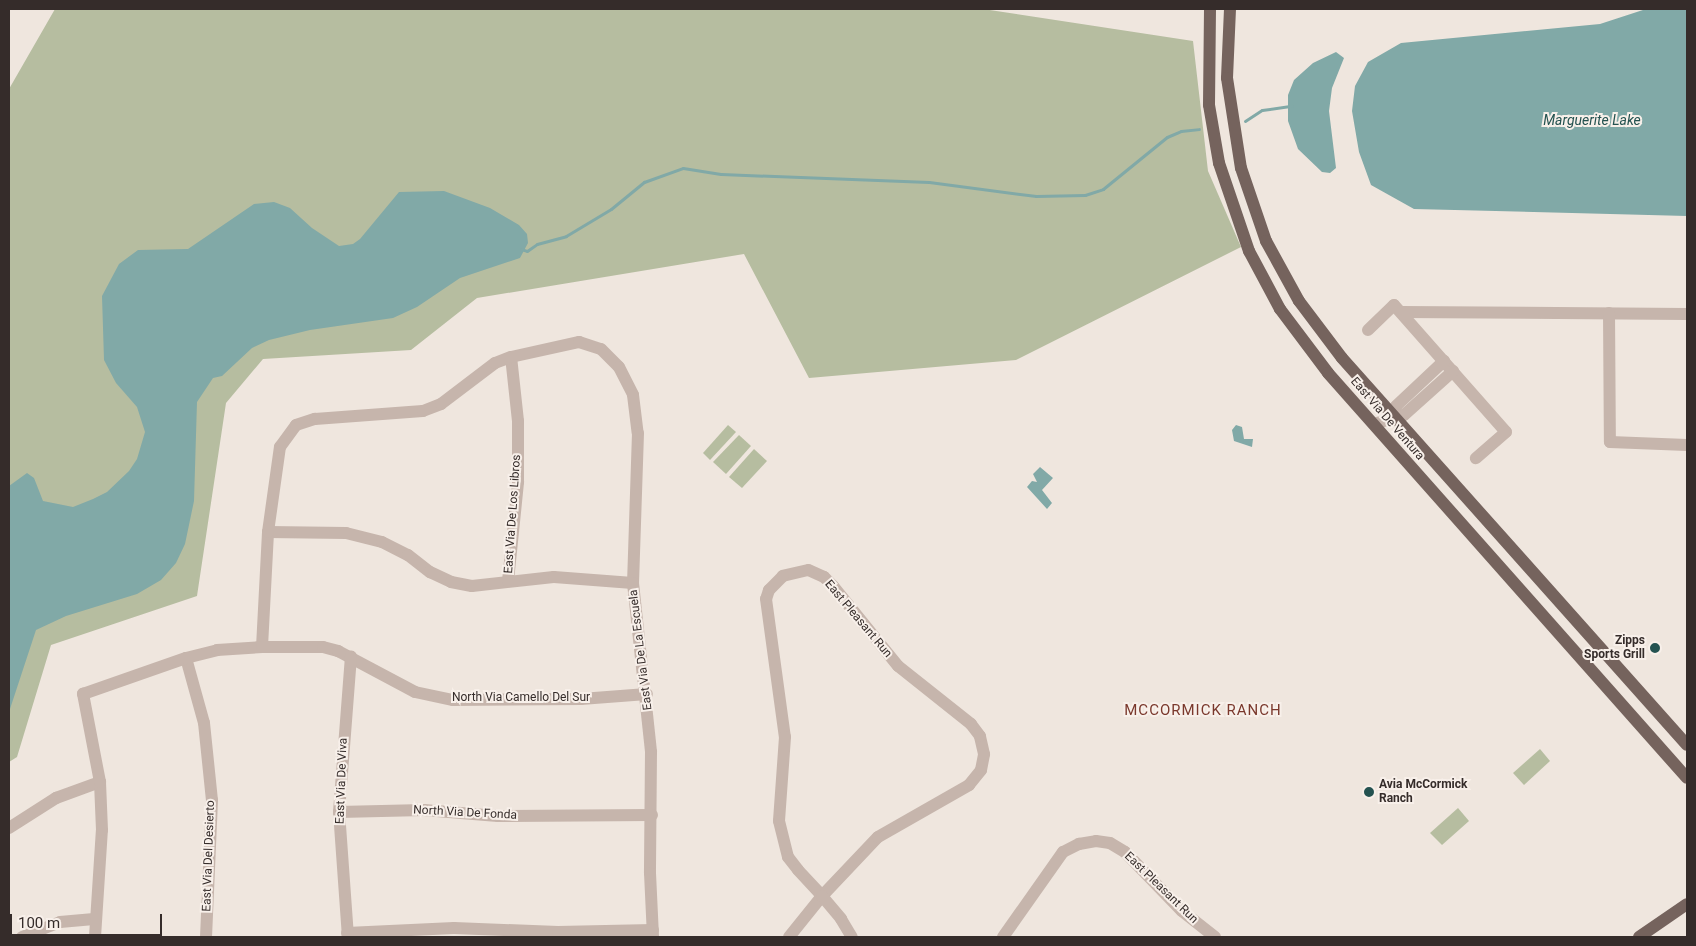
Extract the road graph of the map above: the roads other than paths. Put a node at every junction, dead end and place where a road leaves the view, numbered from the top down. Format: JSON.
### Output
{"nodes":[{"id":1,"x":1210,"y":9,"type":"edge"},
{"id":2,"x":1230,"y":9,"type":"edge"},
{"id":3,"x":1401,"y":312,"type":"junction"},
{"id":4,"x":1609,"y":313,"type":"junction"},
{"id":5,"x":1687,"y":314,"type":"edge"},
{"id":6,"x":1368,"y":330,"type":"dead end"},
{"id":7,"x":511,"y":357,"type":"junction"},
{"id":8,"x":1449,"y":366,"type":"junction"},
{"id":9,"x":1393,"y":416,"type":"junction"},
{"id":10,"x":1374,"y":424,"type":"junction"},
{"id":11,"x":1687,"y":445,"type":"edge"},
{"id":12,"x":1476,"y":458,"type":"dead end"},
{"id":13,"x":268,"y":532,"type":"junction"},
{"id":14,"x":508,"y":581,"type":"junction"},
{"id":15,"x":633,"y":583,"type":"junction"},
{"id":16,"x":262,"y":647,"type":"junction"},
{"id":17,"x":352,"y":656,"type":"junction"},
{"id":18,"x":186,"y":658,"type":"junction"},
{"id":19,"x":647,"y":694,"type":"junction"},
{"id":20,"x":1687,"y":745,"type":"edge"},
{"id":21,"x":1687,"y":778,"type":"edge"},
{"id":22,"x":100,"y":782,"type":"junction"},
{"id":23,"x":339,"y":812,"type":"junction"},
{"id":24,"x":652,"y":814,"type":"junction"},
{"id":25,"x":9,"y":828,"type":"edge"},
{"id":26,"x":822,"y":896,"type":"junction"},
{"id":27,"x":1687,"y":904,"type":"edge"},
{"id":28,"x":94,"y":919,"type":"junction"},
{"id":29,"x":653,"y":934,"type":"edge"},
{"id":30,"x":347,"y":935,"type":"edge"},
{"id":31,"x":22,"y":937,"type":"edge"},
{"id":32,"x":95,"y":937,"type":"edge"},
{"id":33,"x":206,"y":937,"type":"edge"},
{"id":34,"x":789,"y":937,"type":"edge"},
{"id":35,"x":852,"y":937,"type":"edge"},
{"id":36,"x":1003,"y":937,"type":"edge"},
{"id":37,"x":1215,"y":937,"type":"edge"},
{"id":38,"x":1639,"y":937,"type":"edge"}],
"edges":[{"from":1,"to":10,"type":"main road","name":"East Via De Ventura"},
{"from":2,"to":9,"type":"main road","name":"East Via De Ventura"},
{"from":3,"to":4,"type":"street"},
{"from":3,"to":6,"type":"street"},
{"from":3,"to":8,"type":"street"},
{"from":4,"to":5,"type":"street"},
{"from":4,"to":11,"type":"street"},
{"from":7,"to":13,"type":"street"},
{"from":7,"to":14,"type":"street","name":"East Via De Los Libros"},
{"from":7,"to":15,"type":"street","name":"East Via De La Escuela"},
{"from":8,"to":9,"type":"street"},
{"from":8,"to":12,"type":"street"},
{"from":9,"to":10,"type":"street"},
{"from":9,"to":20,"type":"main road","name":"East Via De Ventura"},
{"from":10,"to":21,"type":"main road","name":"East Via De Ventura"},
{"from":13,"to":14,"type":"street"},
{"from":13,"to":16,"type":"street"},
{"from":14,"to":15,"type":"street"},
{"from":15,"to":19,"type":"street","name":"East Via De La Escuela"},
{"from":16,"to":17,"type":"street","name":"North Via Camello Del Sur"},
{"from":16,"to":18,"type":"street","name":"North Via Camello Del Sur"},
{"from":17,"to":19,"type":"street","name":"North Via Camello Del Sur"},
{"from":17,"to":23,"type":"street","name":"East Via De Viva"},
{"from":18,"to":22,"type":"street","name":"North Via Camello Del Sur"},
{"from":18,"to":33,"type":"street","name":"East Via Del Desierto"},
{"from":19,"to":24,"type":"street","name":"East Via De La Escuela"},
{"from":22,"to":25,"type":"street"},
{"from":22,"to":28,"type":"street"},
{"from":23,"to":24,"type":"street","name":"North Via De Fonda"},
{"from":23,"to":30,"type":"street","name":"East Via De Viva"},
{"from":24,"to":29,"type":"street","name":"East Via De La Escuela"},
{"from":26,"to":26,"type":"street","name":"East Pleasant Run"},
{"from":26,"to":34,"type":"street","name":"East Pleasant Run"},
{"from":26,"to":35,"type":"street","name":"East Pleasant Run"},
{"from":27,"to":38,"type":"main road"},
{"from":28,"to":31,"type":"street"},
{"from":28,"to":32,"type":"street"},
{"from":29,"to":30,"type":"street"},
{"from":36,"to":37,"type":"street","name":"East Pleasant Run"}]}
